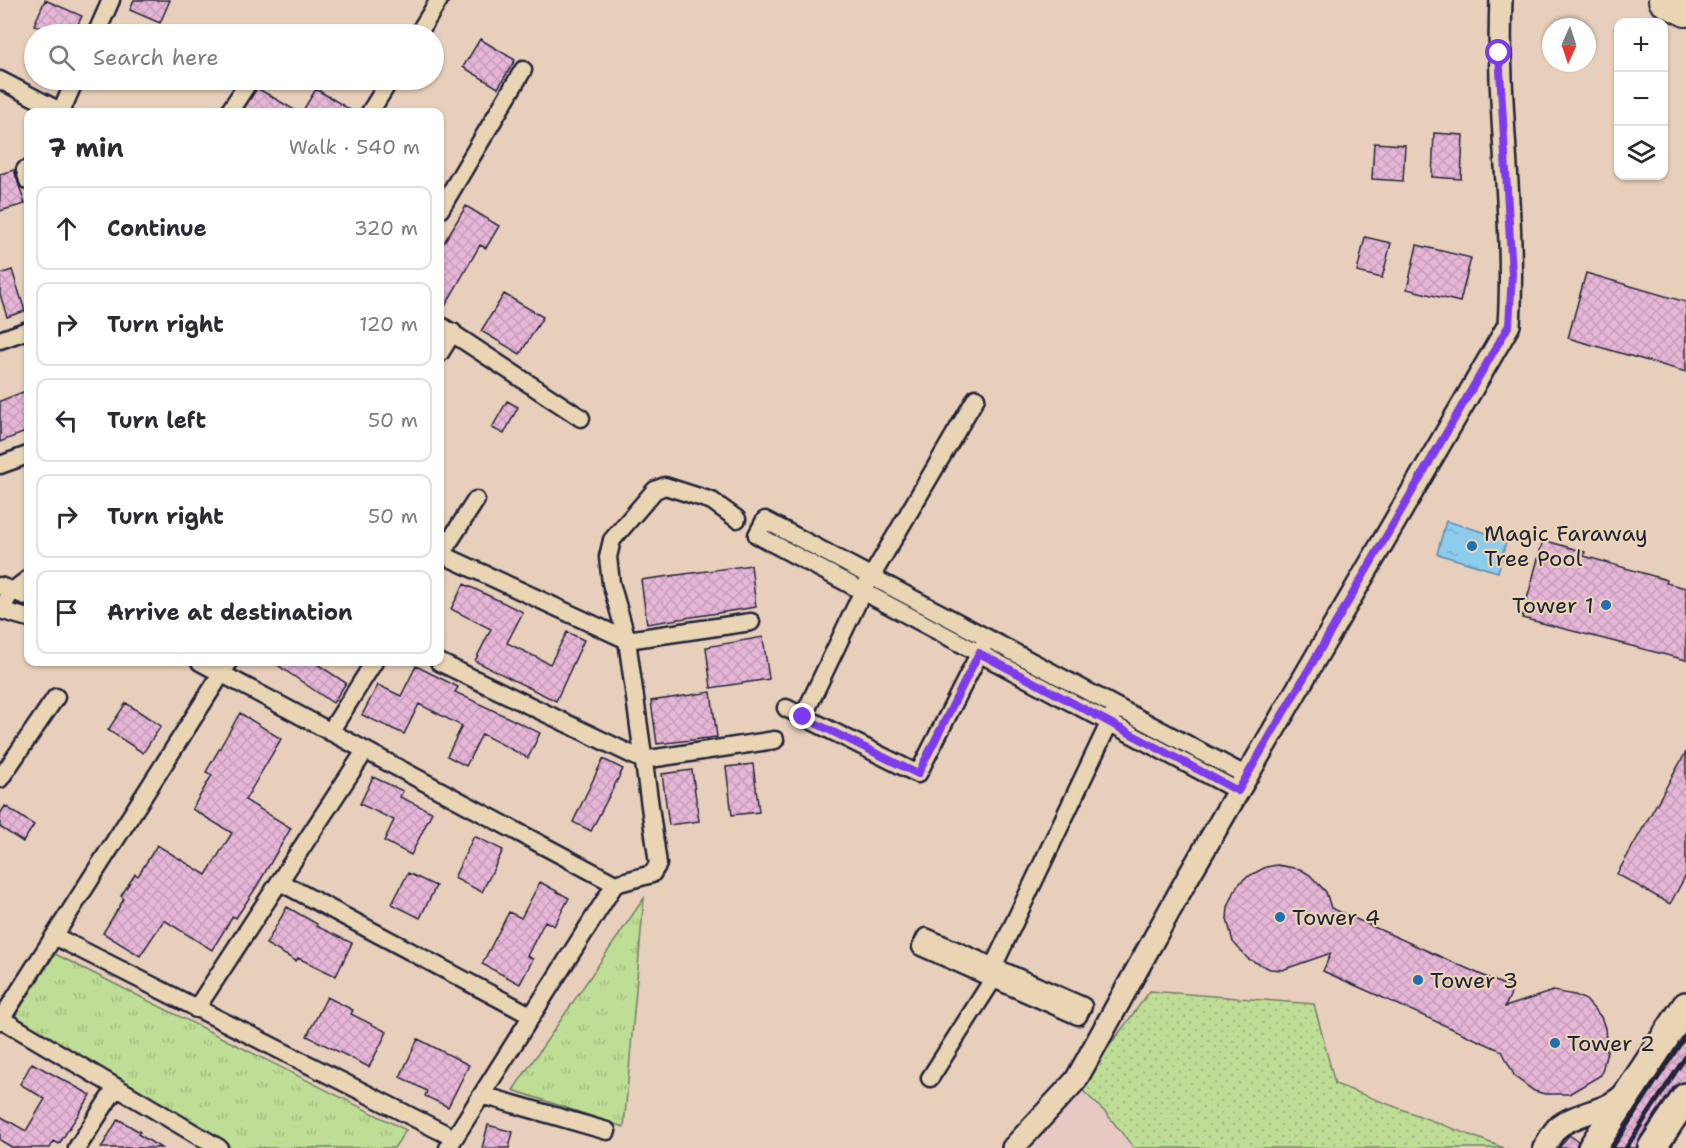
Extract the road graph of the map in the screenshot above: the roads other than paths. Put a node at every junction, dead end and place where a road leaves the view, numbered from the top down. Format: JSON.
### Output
{"nodes":[{"id":1,"x":111,"y":0,"type":"edge"},
{"id":2,"x":439,"y":0,"type":"edge"},
{"id":3,"x":1501,"y":0,"type":"edge"},
{"id":4,"x":1664,"y":0,"type":"edge"},
{"id":5,"x":1686,"y":11,"type":"edge"},
{"id":6,"x":100,"y":24,"type":"edge"},
{"id":7,"x":424,"y":24,"type":"edge"},
{"id":8,"x":523,"y":70,"type":"dead end"},
{"id":9,"x":0,"y":80,"type":"edge"},
{"id":10,"x":71,"y":90,"type":"edge"},
{"id":11,"x":243,"y":90,"type":"edge"},
{"id":12,"x":383,"y":90,"type":"edge"},
{"id":13,"x":54,"y":108,"type":"edge"},
{"id":14,"x":64,"y":108,"type":"edge"},
{"id":15,"x":232,"y":108,"type":"edge"},
{"id":16,"x":372,"y":108,"type":"edge"},
{"id":17,"x":444,"y":203,"type":"edge"},
{"id":18,"x":446,"y":329,"type":"edge"},
{"id":19,"x":24,"y":331,"type":"edge"},
{"id":20,"x":0,"y":340,"type":"edge"},
{"id":21,"x":976,"y":398,"type":"dead end"},
{"id":22,"x":581,"y":418,"type":"dead end"},
{"id":23,"x":24,"y":456,"type":"edge"},
{"id":24,"x":0,"y":465,"type":"edge"},
{"id":25,"x":476,"y":500,"type":"dead end"},
{"id":26,"x":737,"y":519,"type":"dead end"},
{"id":27,"x":444,"y":549,"type":"edge"},
{"id":28,"x":444,"y":557,"type":"edge"},
{"id":29,"x":872,"y":576,"type":"junction"},
{"id":30,"x":24,"y":581,"type":"edge"},
{"id":31,"x":6,"y":589,"type":"edge"},
{"id":32,"x":863,"y":591,"type":"junction"},
{"id":33,"x":24,"y":596,"type":"edge"},
{"id":34,"x":1,"y":610,"type":"edge"},
{"id":35,"x":24,"y":617,"type":"edge"},
{"id":36,"x":751,"y":622,"type":"dead end"},
{"id":37,"x":987,"y":638,"type":"junction"},
{"id":38,"x":627,"y":640,"type":"junction"},
{"id":39,"x":979,"y":653,"type":"junction"},
{"id":40,"x":444,"y":664,"type":"edge"},
{"id":41,"x":371,"y":666,"type":"edge"},
{"id":42,"x":225,"y":668,"type":"edge"},
{"id":43,"x":56,"y":697,"type":"dead end"},
{"id":44,"x":1117,"y":707,"type":"junction"},
{"id":45,"x":786,"y":708,"type":"dead end"},
{"id":46,"x":803,"y":717,"type":"junction"},
{"id":47,"x":1110,"y":722,"type":"junction"},
{"id":48,"x":330,"y":732,"type":"junction"},
{"id":49,"x":775,"y":740,"type":"dead end"},
{"id":50,"x":365,"y":751,"type":"junction"},
{"id":51,"x":643,"y":760,"type":"junction"},
{"id":52,"x":0,"y":779,"type":"edge"},
{"id":53,"x":1243,"y":783,"type":"junction"},
{"id":54,"x":280,"y":882,"type":"junction"},
{"id":55,"x":615,"y":884,"type":"junction"},
{"id":56,"x":54,"y":936,"type":"junction"},
{"id":57,"x":1686,"y":1006,"type":"edge"},
{"id":58,"x":196,"y":1009,"type":"junction"},
{"id":59,"x":532,"y":1016,"type":"junction"},
{"id":60,"x":1,"y":1020,"type":"edge"},
{"id":61,"x":930,"y":1078,"type":"dead end"},
{"id":62,"x":1632,"y":1085,"type":"junction"},
{"id":63,"x":115,"y":1089,"type":"junction"},
{"id":64,"x":482,"y":1095,"type":"junction"},
{"id":65,"x":1686,"y":1097,"type":"edge"},
{"id":66,"x":607,"y":1131,"type":"dead end"},
{"id":67,"x":451,"y":1143,"type":"edge"},
{"id":68,"x":77,"y":1148,"type":"edge"},
{"id":69,"x":219,"y":1148,"type":"edge"},
{"id":70,"x":1013,"y":1148,"type":"edge"},
{"id":71,"x":1544,"y":1148,"type":"edge"},
{"id":72,"x":1592,"y":1148,"type":"edge"},
{"id":73,"x":1652,"y":1148,"type":"edge"}],
"edges":[{"from":1,"to":6,"type":"street"},
{"from":2,"to":7,"type":"street"},
{"from":3,"to":53,"type":"street"},
{"from":4,"to":5,"type":"highway"},
{"from":8,"to":17,"type":"street"},
{"from":9,"to":13,"type":"street"},
{"from":10,"to":14,"type":"street"},
{"from":11,"to":15,"type":"street"},
{"from":12,"to":16,"type":"street"},
{"from":18,"to":22,"type":"street"},
{"from":19,"to":20,"type":"street"},
{"from":21,"to":29,"type":"street"},
{"from":23,"to":24,"type":"street"},
{"from":25,"to":27,"type":"street"},
{"from":26,"to":38,"type":"street"},
{"from":28,"to":38,"type":"street"},
{"from":29,"to":32,"type":"street"},
{"from":29,"to":32,"type":"street"},
{"from":29,"to":37,"type":"street"},
{"from":30,"to":31,"type":"street"},
{"from":31,"to":33,"type":"street"},
{"from":31,"to":34,"type":"street"},
{"from":32,"to":39,"type":"street"},
{"from":32,"to":46,"type":"street"},
{"from":34,"to":35,"type":"street"},
{"from":36,"to":38,"type":"street"},
{"from":37,"to":39,"type":"street"},
{"from":37,"to":44,"type":"street"},
{"from":38,"to":51,"type":"street"},
{"from":39,"to":46,"type":"street"},
{"from":39,"to":47,"type":"street"},
{"from":40,"to":51,"type":"street"},
{"from":41,"to":48,"type":"street"},
{"from":42,"to":48,"type":"street"},
{"from":42,"to":56,"type":"street"},
{"from":43,"to":52,"type":"street"},
{"from":44,"to":47,"type":"street"},
{"from":44,"to":53,"type":"street"},
{"from":45,"to":46,"type":"street"},
{"from":47,"to":53,"type":"street"},
{"from":47,"to":61,"type":"street"},
{"from":48,"to":50,"type":"street"},
{"from":49,"to":51,"type":"street"},
{"from":50,"to":54,"type":"street"},
{"from":50,"to":55,"type":"street"},
{"from":51,"to":55,"type":"street"},
{"from":53,"to":70,"type":"street"},
{"from":54,"to":58,"type":"street"},
{"from":54,"to":59,"type":"street"},
{"from":55,"to":59,"type":"street"},
{"from":56,"to":58,"type":"street"},
{"from":56,"to":60,"type":"street"},
{"from":57,"to":62,"type":"highway"},
{"from":58,"to":67,"type":"street"},
{"from":59,"to":64,"type":"street"},
{"from":60,"to":63,"type":"street"},
{"from":62,"to":71,"type":"street"},
{"from":62,"to":72,"type":"highway"},
{"from":63,"to":68,"type":"street"},
{"from":63,"to":69,"type":"street"},
{"from":64,"to":66,"type":"street"},
{"from":64,"to":67,"type":"street"},
{"from":65,"to":73,"type":"highway"}]}
